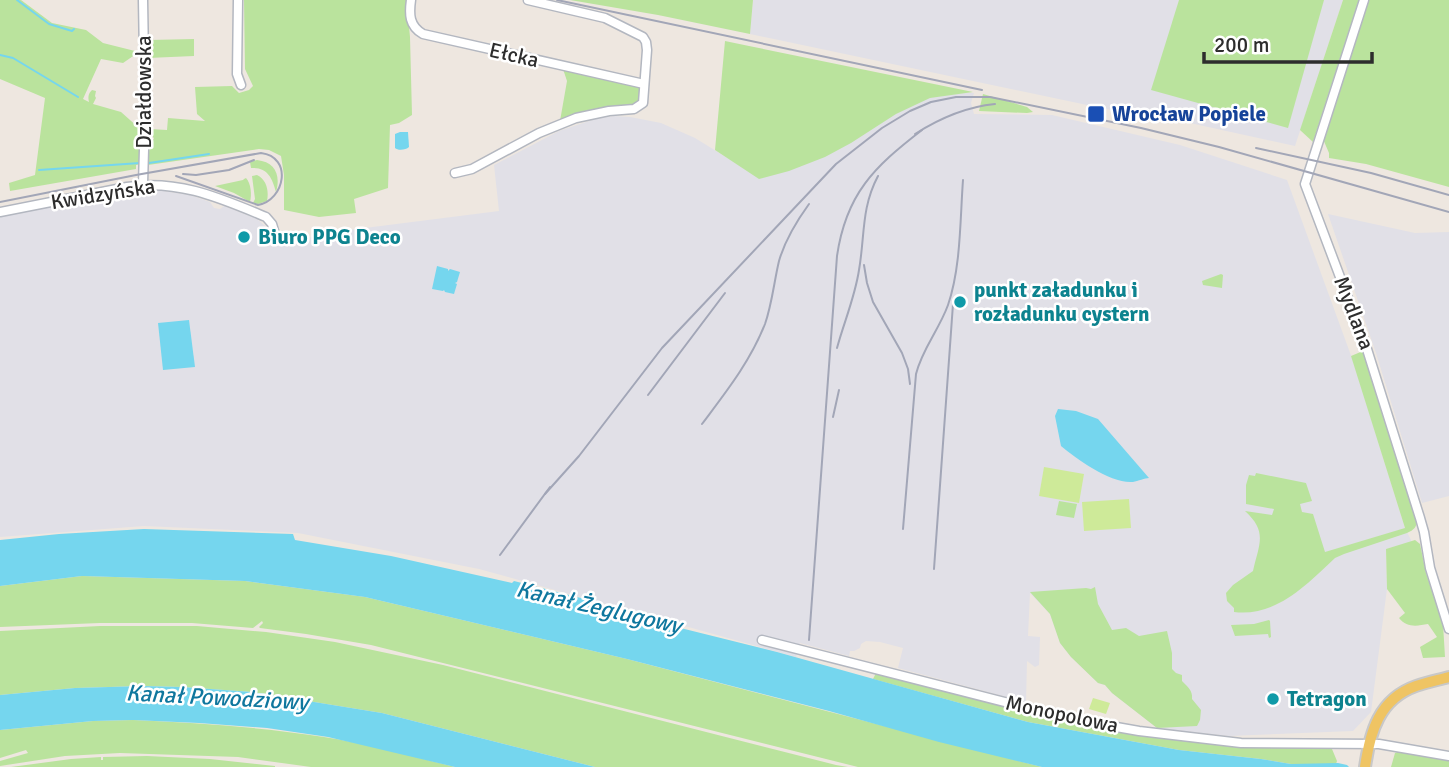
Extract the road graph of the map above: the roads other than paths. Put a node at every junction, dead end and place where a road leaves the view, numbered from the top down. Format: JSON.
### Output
{"nodes":[{"id":1,"x":143,"y":0,"type":"edge"},
{"id":2,"x":238,"y":0,"type":"edge"},
{"id":3,"x":411,"y":0,"type":"edge"},
{"id":4,"x":528,"y":0,"type":"edge"},
{"id":5,"x":1364,"y":0,"type":"edge"},
{"id":6,"x":644,"y":84,"type":"junction"},
{"id":7,"x":241,"y":85,"type":"dead end"},
{"id":8,"x":455,"y":173,"type":"dead end"},
{"id":9,"x":143,"y":184,"type":"junction"},
{"id":10,"x":0,"y":212,"type":"edge"},
{"id":11,"x":275,"y":234,"type":"dead end"},
{"id":12,"x":1449,"y":629,"type":"edge"},
{"id":13,"x":762,"y":640,"type":"dead end"},
{"id":14,"x":1449,"y":677,"type":"edge"},
{"id":15,"x":1368,"y":744,"type":"junction"},
{"id":16,"x":1449,"y":757,"type":"edge"},
{"id":17,"x":1365,"y":767,"type":"edge"}],
"edges":[{"from":1,"to":9,"type":"street","name":"Działdowska"},
{"from":2,"to":7,"type":"street"},
{"from":3,"to":6,"type":"street","name":"Ełcka"},
{"from":4,"to":6,"type":"street"},
{"from":5,"to":12,"type":"street","name":"Mydlana"},
{"from":6,"to":8,"type":"street"},
{"from":9,"to":10,"type":"street","name":"Kwidzyńska"},
{"from":9,"to":11,"type":"street","name":"Kwidzyńska"},
{"from":13,"to":15,"type":"street","name":"Monopolowa"},
{"from":14,"to":15,"type":"main road"},
{"from":15,"to":16,"type":"street","name":"Monopolowa"},
{"from":15,"to":17,"type":"main road"}]}
